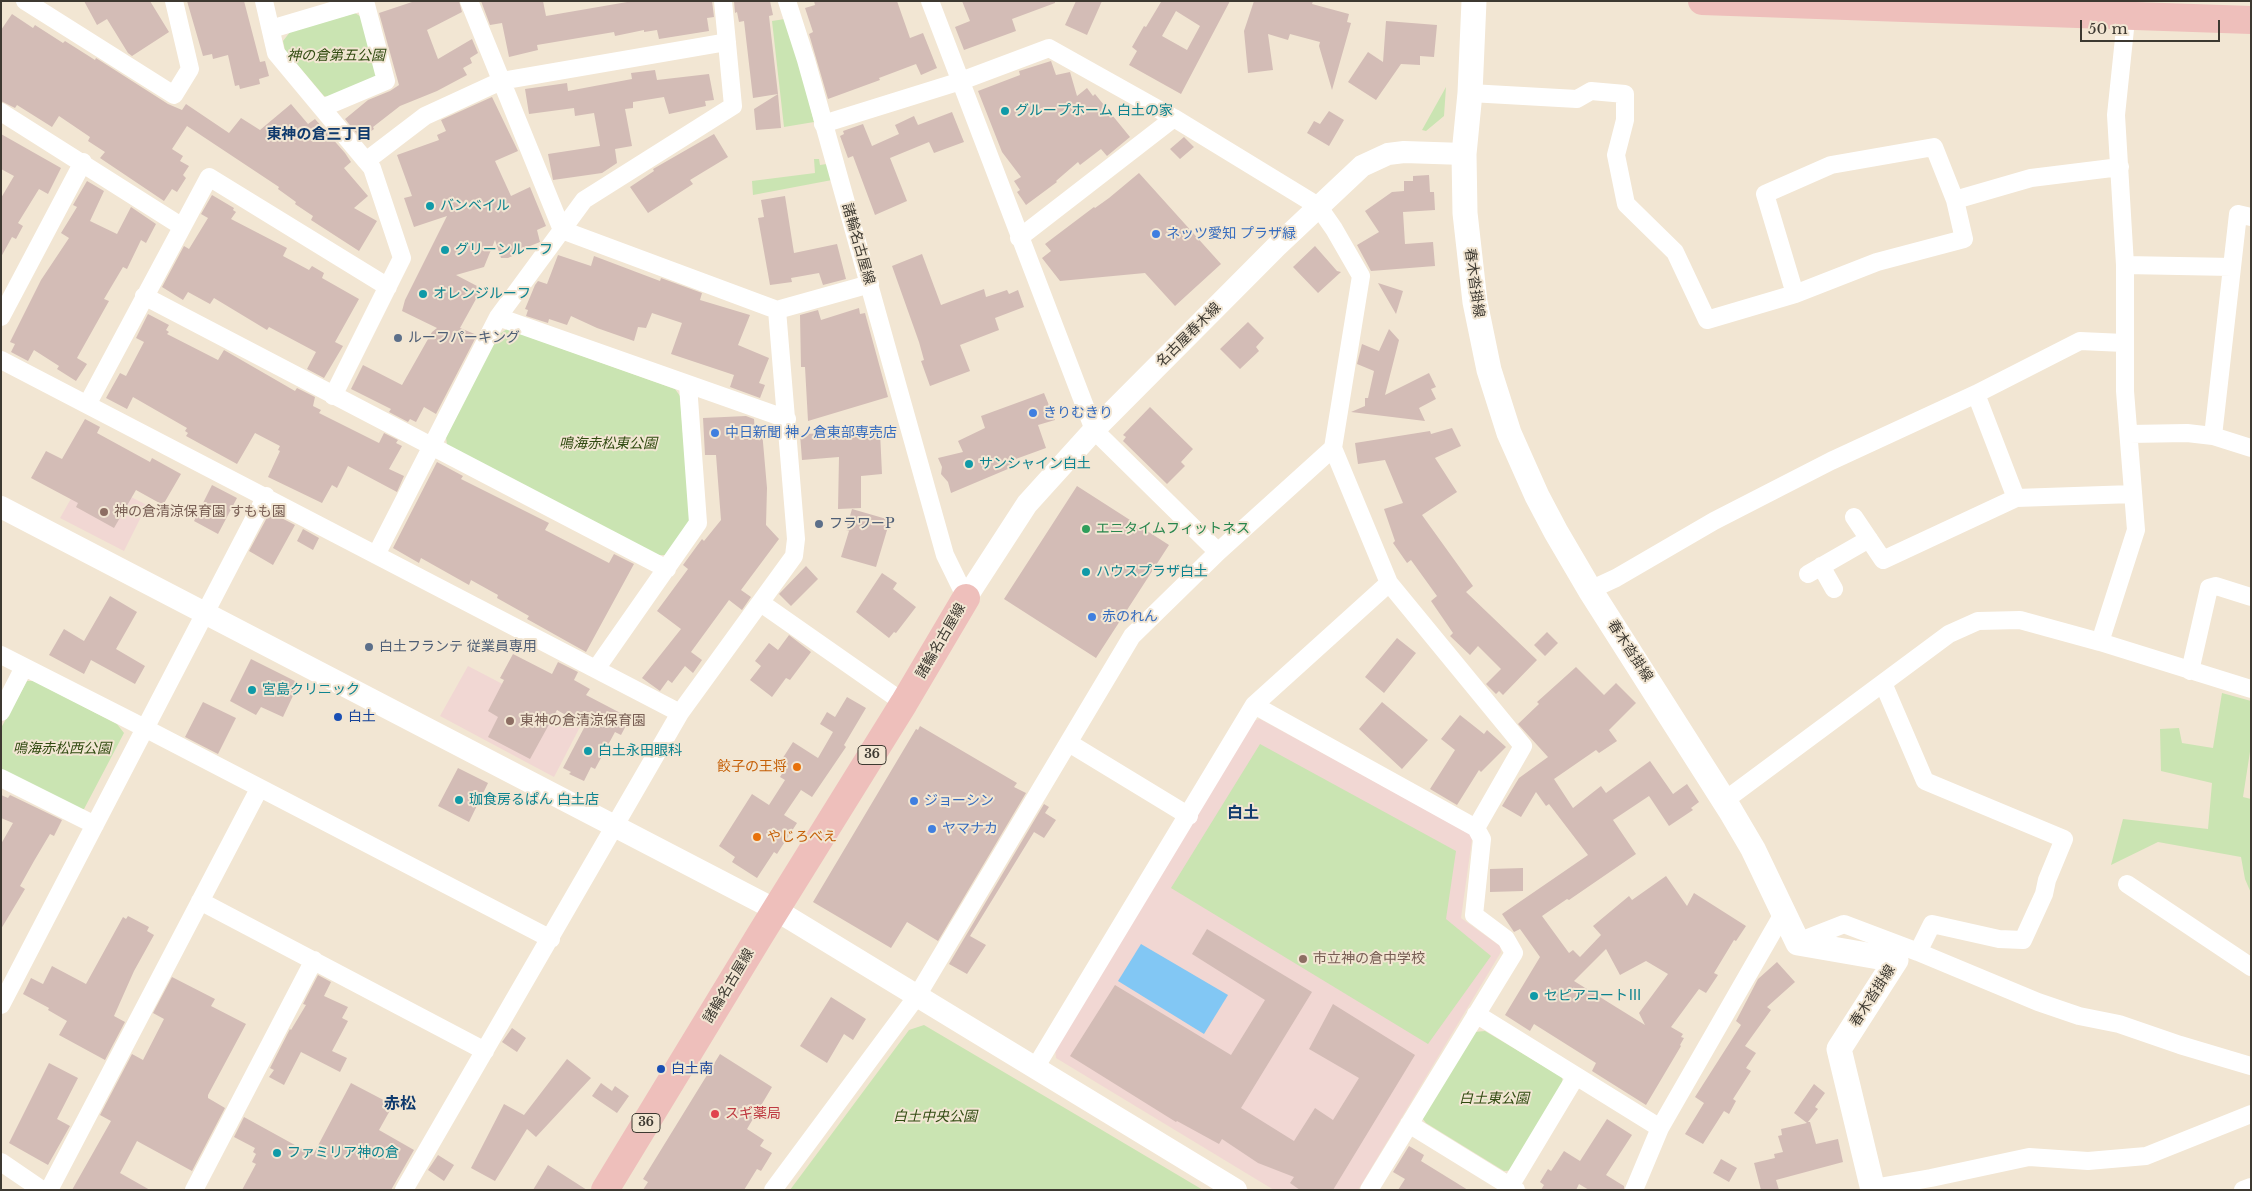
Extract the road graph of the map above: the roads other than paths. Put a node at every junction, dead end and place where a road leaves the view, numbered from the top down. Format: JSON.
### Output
{"nodes":[{"id":1,"x":25,"y":1,"type":"edge"},
{"id":2,"x":174,"y":1,"type":"edge"},
{"id":3,"x":264,"y":1,"type":"edge"},
{"id":4,"x":365,"y":1,"type":"edge"},
{"id":5,"x":470,"y":1,"type":"edge"},
{"id":6,"x":723,"y":1,"type":"edge"},
{"id":7,"x":787,"y":1,"type":"edge"},
{"id":8,"x":930,"y":1,"type":"edge"},
{"id":9,"x":1474,"y":1,"type":"edge"},
{"id":10,"x":1702,"y":1,"type":"edge"},
{"id":11,"x":1898,"y":4,"type":"edge"},
{"id":12,"x":2124,"y":8,"type":"edge"},
{"id":13,"x":2251,"y":20,"type":"edge"},
{"id":14,"x":271,"y":29,"type":"junction"},
{"id":15,"x":727,"y":42,"type":"junction"},
{"id":16,"x":501,"y":81,"type":"junction"},
{"id":17,"x":961,"y":81,"type":"junction"},
{"id":18,"x":1470,"y":93,"type":"junction"},
{"id":19,"x":322,"y":108,"type":"junction"},
{"id":20,"x":1,"y":112,"type":"edge"},
{"id":21,"x":1174,"y":118,"type":"junction"},
{"id":22,"x":823,"y":124,"type":"junction"},
{"id":23,"x":1464,"y":154,"type":"junction"},
{"id":24,"x":366,"y":161,"type":"junction"},
{"id":25,"x":83,"y":162,"type":"junction"},
{"id":26,"x":2120,"y":167,"type":"junction"},
{"id":27,"x":1955,"y":200,"type":"junction"},
{"id":28,"x":1318,"y":206,"type":"junction"},
{"id":29,"x":2251,"y":217,"type":"edge"},
{"id":30,"x":181,"y":226,"type":"junction"},
{"id":31,"x":562,"y":230,"type":"junction"},
{"id":32,"x":1019,"y":238,"type":"junction"},
{"id":33,"x":2126,"y":265,"type":"junction"},
{"id":34,"x":2232,"y":266,"type":"junction"},
{"id":35,"x":870,"y":284,"type":"junction"},
{"id":36,"x":388,"y":288,"type":"junction"},
{"id":37,"x":1795,"y":294,"type":"junction"},
{"id":38,"x":144,"y":296,"type":"junction"},
{"id":39,"x":777,"y":310,"type":"junction"},
{"id":40,"x":1,"y":317,"type":"edge"},
{"id":41,"x":498,"y":317,"type":"junction"},
{"id":42,"x":2124,"y":343,"type":"junction"},
{"id":43,"x":1,"y":360,"type":"edge"},
{"id":44,"x":688,"y":385,"type":"junction"},
{"id":45,"x":1976,"y":394,"type":"junction"},
{"id":46,"x":333,"y":396,"type":"junction"},
{"id":47,"x":88,"y":403,"type":"junction"},
{"id":48,"x":787,"y":419,"type":"junction"},
{"id":49,"x":1094,"y":430,"type":"junction"},
{"id":50,"x":2129,"y":434,"type":"junction"},
{"id":51,"x":2212,"y":436,"type":"junction"},
{"id":52,"x":432,"y":447,"type":"junction"},
{"id":53,"x":1333,"y":448,"type":"junction"},
{"id":54,"x":2251,"y":448,"type":"edge"},
{"id":55,"x":2133,"y":494,"type":"junction"},
{"id":56,"x":266,"y":496,"type":"junction"},
{"id":57,"x":2016,"y":498,"type":"junction"},
{"id":58,"x":1,"y":507,"type":"edge"},
{"id":59,"x":1854,"y":517,"type":"dead end"},
{"id":60,"x":1869,"y":539,"type":"junction"},
{"id":61,"x":1218,"y":552,"type":"junction"},
{"id":62,"x":376,"y":554,"type":"junction"},
{"id":63,"x":666,"y":569,"type":"junction"},
{"id":64,"x":1389,"y":583,"type":"junction"},
{"id":65,"x":1834,"y":589,"type":"dead end"},
{"id":66,"x":1590,"y":590,"type":"junction"},
{"id":67,"x":2251,"y":597,"type":"edge"},
{"id":68,"x":966,"y":598,"type":"junction"},
{"id":69,"x":761,"y":603,"type":"junction"},
{"id":70,"x":204,"y":612,"type":"junction"},
{"id":71,"x":2100,"y":642,"type":"junction"},
{"id":72,"x":1,"y":655,"type":"edge"},
{"id":73,"x":24,"y":668,"type":"junction"},
{"id":74,"x":596,"y":669,"type":"junction"},
{"id":75,"x":2190,"y":671,"type":"junction"},
{"id":76,"x":1883,"y":683,"type":"junction"},
{"id":77,"x":2251,"y":688,"type":"edge"},
{"id":78,"x":904,"y":703,"type":"junction"},
{"id":79,"x":1254,"y":705,"type":"junction"},
{"id":80,"x":1,"y":712,"type":"edge"},
{"id":81,"x":680,"y":713,"type":"junction"},
{"id":82,"x":144,"y":728,"type":"junction"},
{"id":83,"x":1069,"y":743,"type":"junction"},
{"id":84,"x":1,"y":778,"type":"edge"},
{"id":85,"x":259,"y":789,"type":"junction"},
{"id":86,"x":1724,"y":801,"type":"junction"},
{"id":87,"x":1189,"y":816,"type":"junction"},
{"id":88,"x":95,"y":825,"type":"junction"},
{"id":89,"x":614,"y":826,"type":"junction"},
{"id":90,"x":1476,"y":828,"type":"junction"},
{"id":91,"x":2127,"y":884,"type":"dead end"},
{"id":92,"x":200,"y":901,"type":"junction"},
{"id":93,"x":776,"y":910,"type":"junction"},
{"id":94,"x":1784,"y":912,"type":"junction"},
{"id":95,"x":551,"y":939,"type":"junction"},
{"id":96,"x":1798,"y":942,"type":"junction"},
{"id":97,"x":1918,"y":952,"type":"junction"},
{"id":98,"x":314,"y":960,"type":"junction"},
{"id":99,"x":2251,"y":967,"type":"edge"},
{"id":100,"x":917,"y":996,"type":"junction"},
{"id":101,"x":1,"y":1005,"type":"edge"},
{"id":102,"x":1476,"y":1014,"type":"junction"},
{"id":103,"x":485,"y":1051,"type":"junction"},
{"id":104,"x":2251,"y":1066,"type":"edge"},
{"id":105,"x":1035,"y":1068,"type":"junction"},
{"id":106,"x":1576,"y":1076,"type":"junction"},
{"id":107,"x":2251,"y":1114,"type":"edge"},
{"id":108,"x":1409,"y":1124,"type":"junction"},
{"id":109,"x":1660,"y":1128,"type":"junction"},
{"id":110,"x":1,"y":1162,"type":"edge"},
{"id":111,"x":2251,"y":1187,"type":"edge"},
{"id":112,"x":1513,"y":1188,"type":"edge"},
{"id":113,"x":1235,"y":1189,"type":"edge"},
{"id":114,"x":1873,"y":1189,"type":"edge"},
{"id":115,"x":42,"y":1190,"type":"edge"},
{"id":116,"x":49,"y":1190,"type":"edge"},
{"id":117,"x":194,"y":1190,"type":"edge"},
{"id":118,"x":404,"y":1190,"type":"edge"},
{"id":119,"x":605,"y":1190,"type":"edge"},
{"id":120,"x":772,"y":1190,"type":"edge"},
{"id":121,"x":1369,"y":1190,"type":"edge"},
{"id":122,"x":1634,"y":1190,"type":"edge"},
{"id":123,"x":2243,"y":1190,"type":"edge"}],
"edges":[{"from":1,"to":2,"type":"street"},
{"from":3,"to":14,"type":"street"},
{"from":4,"to":14,"type":"street"},
{"from":4,"to":19,"type":"street"},
{"from":5,"to":16,"type":"street"},
{"from":6,"to":15,"type":"street"},
{"from":7,"to":22,"type":"street","name":"諸輪名古屋線"},
{"from":8,"to":17,"type":"street"},
{"from":9,"to":18,"type":"main road","name":"春木沓掛線"},
{"from":10,"to":11,"type":"main road"},
{"from":11,"to":12,"type":"main road"},
{"from":12,"to":13,"type":"main road"},
{"from":12,"to":26,"type":"street"},
{"from":14,"to":19,"type":"street"},
{"from":15,"to":16,"type":"street"},
{"from":15,"to":31,"type":"street"},
{"from":16,"to":24,"type":"street"},
{"from":16,"to":31,"type":"street"},
{"from":17,"to":21,"type":"street"},
{"from":17,"to":22,"type":"street"},
{"from":17,"to":32,"type":"street"},
{"from":18,"to":23,"type":"main road","name":"春木沓掛線"},
{"from":18,"to":37,"type":"street"},
{"from":19,"to":24,"type":"street"},
{"from":20,"to":25,"type":"street"},
{"from":21,"to":28,"type":"street"},
{"from":21,"to":32,"type":"street"},
{"from":22,"to":35,"type":"street","name":"諸輪名古屋線"},
{"from":23,"to":28,"type":"street","name":"名古屋春木線"},
{"from":23,"to":66,"type":"main road","name":"春木沓掛線"},
{"from":24,"to":36,"type":"street"},
{"from":25,"to":30,"type":"street"},
{"from":25,"to":40,"type":"street"},
{"from":26,"to":27,"type":"street"},
{"from":26,"to":33,"type":"street"},
{"from":27,"to":37,"type":"street"},
{"from":27,"to":37,"type":"street"},
{"from":28,"to":49,"type":"street","name":"名古屋春木線"},
{"from":28,"to":53,"type":"street"},
{"from":29,"to":34,"type":"street"},
{"from":30,"to":36,"type":"street"},
{"from":30,"to":38,"type":"street"},
{"from":31,"to":39,"type":"street"},
{"from":31,"to":41,"type":"street"},
{"from":32,"to":49,"type":"street"},
{"from":33,"to":34,"type":"street"},
{"from":33,"to":42,"type":"street"},
{"from":34,"to":51,"type":"street"},
{"from":35,"to":39,"type":"street"},
{"from":35,"to":68,"type":"street","name":"諸輪名古屋線"},
{"from":36,"to":46,"type":"street"},
{"from":38,"to":46,"type":"street"},
{"from":38,"to":47,"type":"street"},
{"from":39,"to":48,"type":"street"},
{"from":41,"to":44,"type":"street"},
{"from":41,"to":52,"type":"street"},
{"from":42,"to":45,"type":"street"},
{"from":42,"to":50,"type":"street"},
{"from":43,"to":47,"type":"street"},
{"from":44,"to":48,"type":"street"},
{"from":44,"to":63,"type":"street"},
{"from":45,"to":57,"type":"street"},
{"from":45,"to":66,"type":"street"},
{"from":46,"to":52,"type":"street"},
{"from":47,"to":56,"type":"street"},
{"from":48,"to":69,"type":"street"},
{"from":49,"to":61,"type":"street"},
{"from":49,"to":68,"type":"street","name":"名古屋春木線"},
{"from":50,"to":51,"type":"street"},
{"from":50,"to":55,"type":"street"},
{"from":51,"to":54,"type":"street"},
{"from":52,"to":62,"type":"street"},
{"from":52,"to":63,"type":"street"},
{"from":53,"to":61,"type":"street"},
{"from":53,"to":64,"type":"street"},
{"from":55,"to":57,"type":"street"},
{"from":55,"to":71,"type":"street"},
{"from":56,"to":62,"type":"street"},
{"from":56,"to":70,"type":"street"},
{"from":57,"to":60,"type":"street"},
{"from":58,"to":70,"type":"street"},
{"from":59,"to":60,"type":"street"},
{"from":60,"to":65,"type":"street"},
{"from":61,"to":83,"type":"street"},
{"from":62,"to":74,"type":"street"},
{"from":63,"to":74,"type":"street"},
{"from":64,"to":79,"type":"street"},
{"from":64,"to":90,"type":"street"},
{"from":66,"to":86,"type":"main road","name":"春木沓掛線"},
{"from":67,"to":75,"type":"street"},
{"from":68,"to":78,"type":"main road","name":"諸輪名古屋線","number":"36"},
{"from":69,"to":78,"type":"street"},
{"from":69,"to":81,"type":"street"},
{"from":70,"to":82,"type":"street"},
{"from":70,"to":89,"type":"street"},
{"from":71,"to":75,"type":"street"},
{"from":71,"to":76,"type":"street"},
{"from":72,"to":73,"type":"street"},
{"from":73,"to":80,"type":"street"},
{"from":73,"to":82,"type":"street"},
{"from":74,"to":81,"type":"street"},
{"from":75,"to":77,"type":"street"},
{"from":76,"to":86,"type":"street"},
{"from":76,"to":97,"type":"street"},
{"from":78,"to":93,"type":"main road","name":"諸輪名古屋線","number":"36"},
{"from":79,"to":87,"type":"street"},
{"from":79,"to":90,"type":"street"},
{"from":81,"to":89,"type":"street"},
{"from":82,"to":85,"type":"street"},
{"from":82,"to":88,"type":"street"},
{"from":83,"to":87,"type":"street"},
{"from":83,"to":100,"type":"street"},
{"from":84,"to":88,"type":"street"},
{"from":85,"to":92,"type":"street"},
{"from":85,"to":95,"type":"street"},
{"from":86,"to":94,"type":"main road","name":"春木沓掛線"},
{"from":87,"to":105,"type":"street"},
{"from":88,"to":101,"type":"street"},
{"from":89,"to":93,"type":"street"},
{"from":89,"to":95,"type":"street"},
{"from":90,"to":102,"type":"street"},
{"from":91,"to":99,"type":"street"},
{"from":92,"to":98,"type":"street"},
{"from":92,"to":116,"type":"street"},
{"from":93,"to":100,"type":"street"},
{"from":93,"to":119,"type":"main road","name":"諸輪名古屋線","number":"36"},
{"from":94,"to":96,"type":"main road","name":"春木沓掛線"},
{"from":94,"to":109,"type":"street"},
{"from":95,"to":103,"type":"street"},
{"from":96,"to":97,"type":"street"},
{"from":96,"to":114,"type":"main road","name":"春木沓掛線"},
{"from":97,"to":104,"type":"street"},
{"from":98,"to":103,"type":"street"},
{"from":98,"to":117,"type":"street"},
{"from":100,"to":105,"type":"street"},
{"from":100,"to":120,"type":"street"},
{"from":102,"to":106,"type":"street"},
{"from":102,"to":108,"type":"street"},
{"from":103,"to":118,"type":"street"},
{"from":105,"to":113,"type":"street"},
{"from":106,"to":109,"type":"street"},
{"from":106,"to":112,"type":"street"},
{"from":107,"to":114,"type":"street"},
{"from":108,"to":112,"type":"street"},
{"from":108,"to":121,"type":"street"},
{"from":109,"to":122,"type":"street"},
{"from":110,"to":115,"type":"street"},
{"from":111,"to":123,"type":"street"}]}
